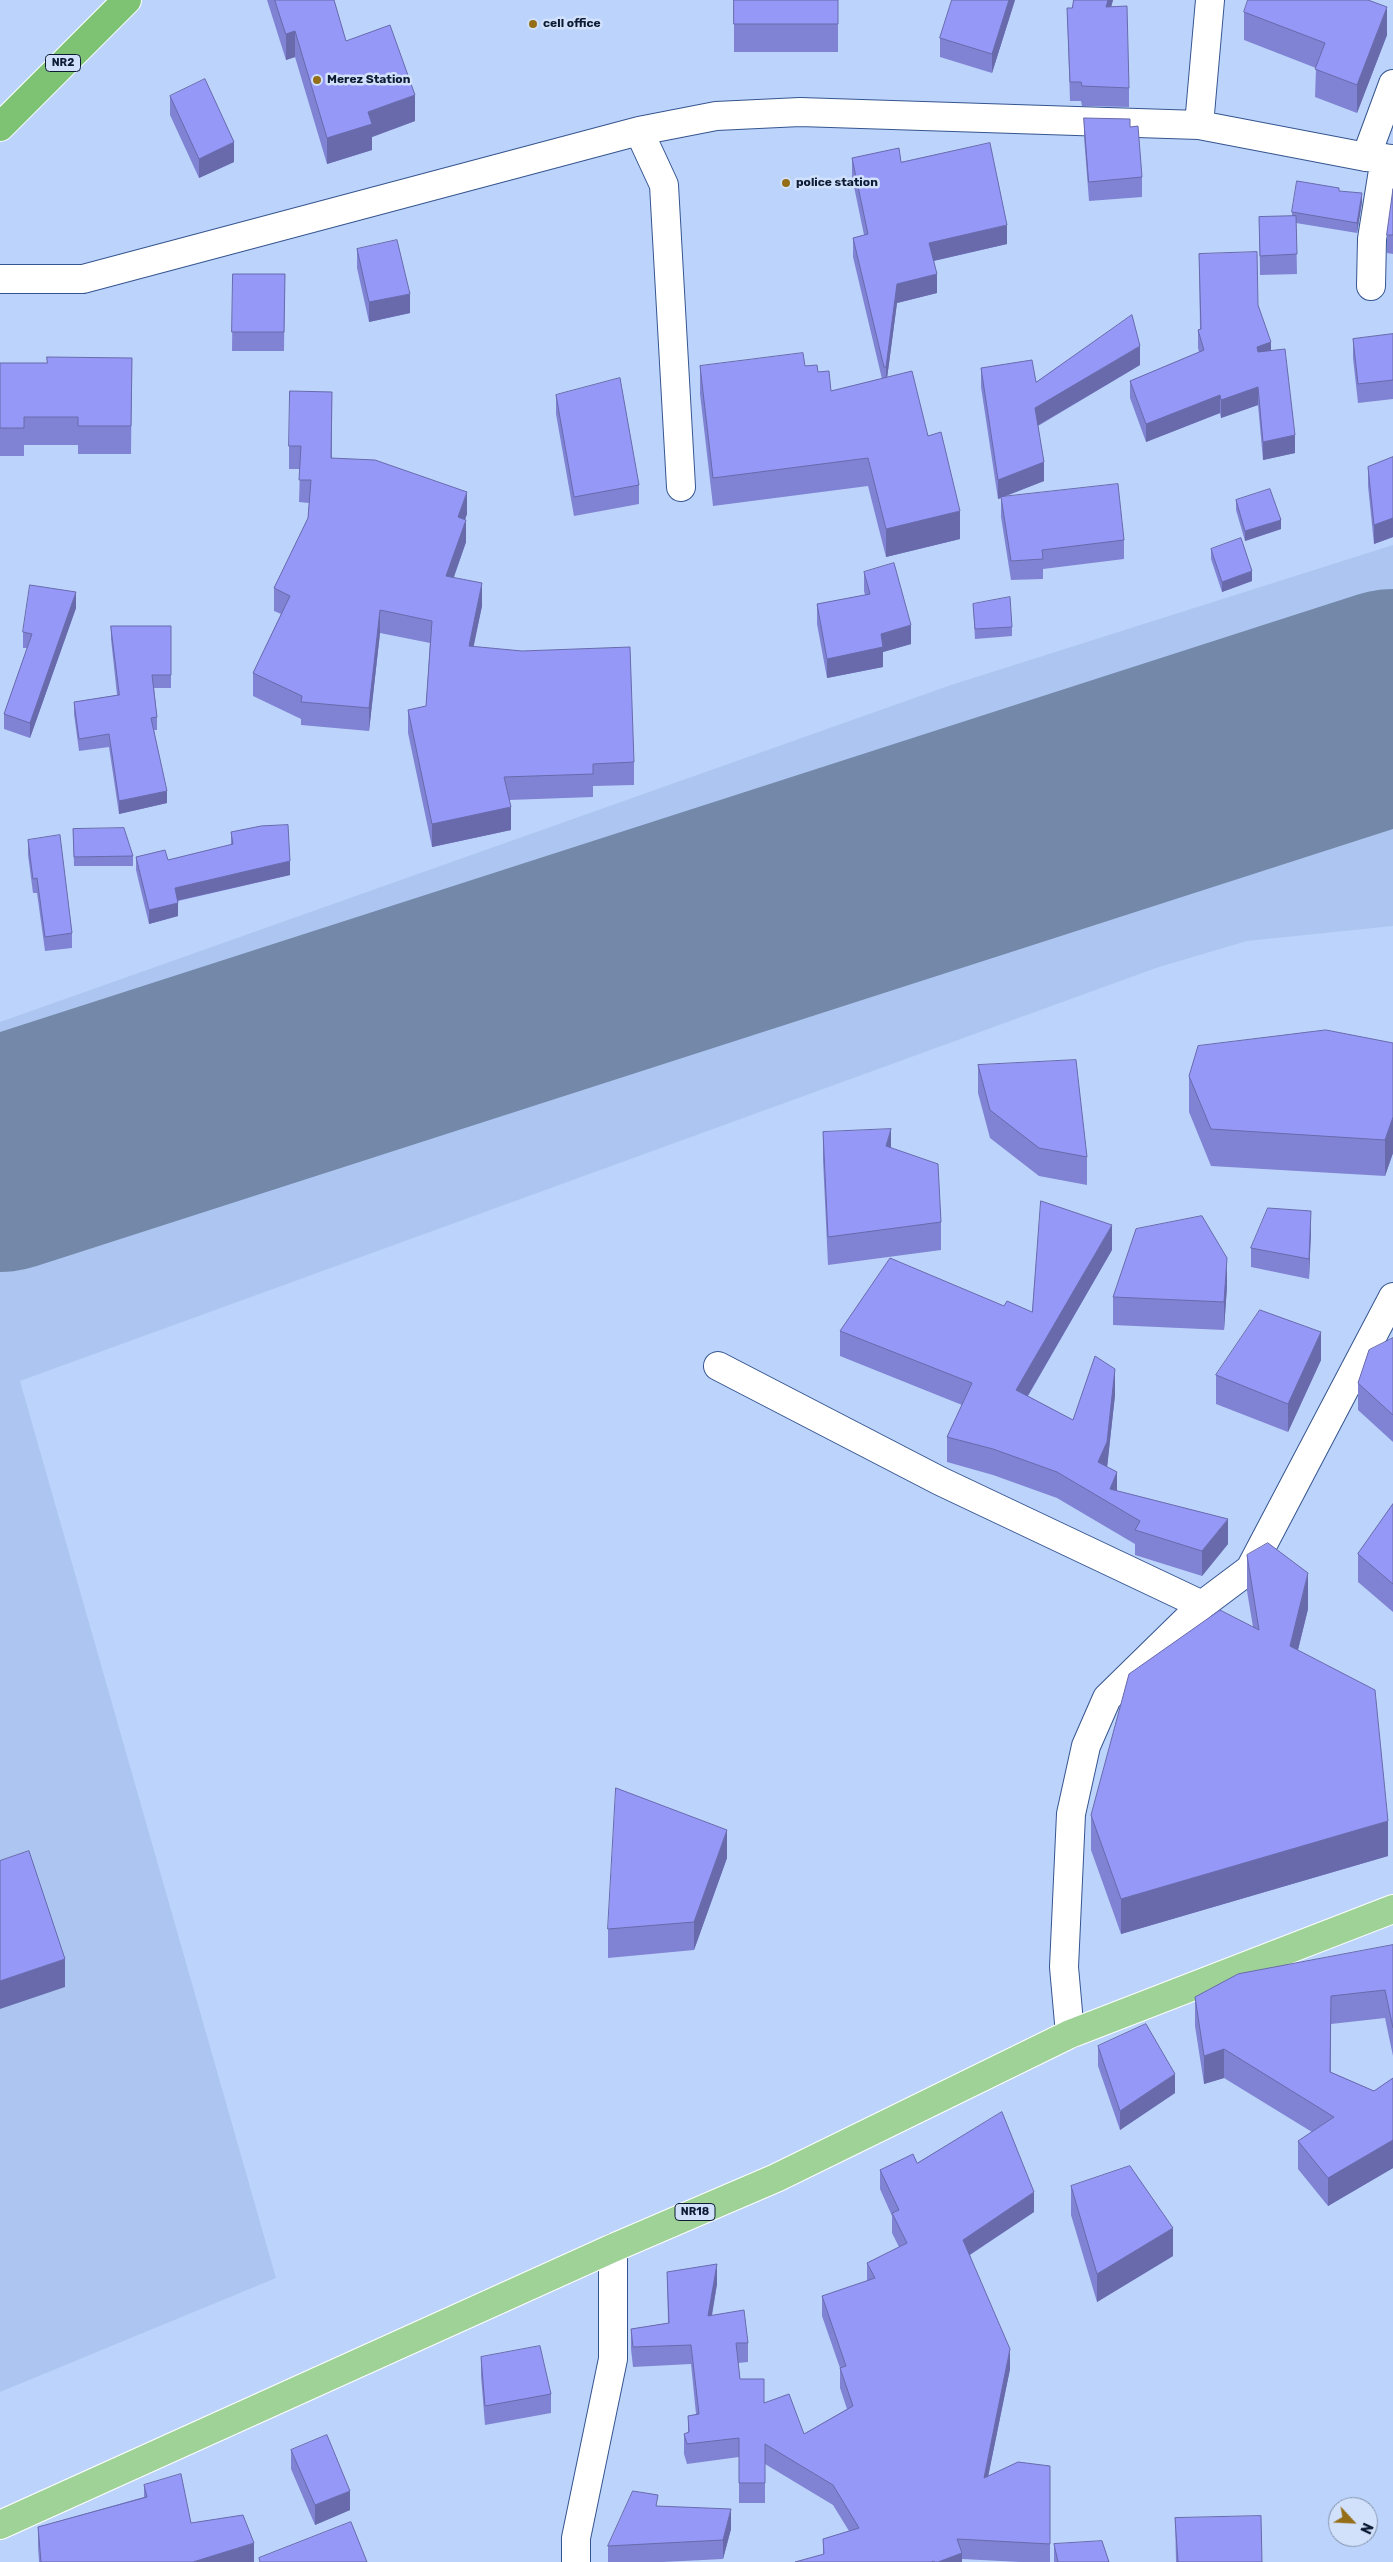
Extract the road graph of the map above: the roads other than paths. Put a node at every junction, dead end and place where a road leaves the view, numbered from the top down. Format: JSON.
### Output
{"nodes":[{"id":1,"x":127,"y":0,"type":"edge"},
{"id":2,"x":1210,"y":0,"type":"edge"},
{"id":3,"x":1393,"y":84,"type":"edge"},
{"id":4,"x":1200,"y":126,"type":"junction"},
{"id":5,"x":0,"y":127,"type":"edge"},
{"id":6,"x":639,"y":131,"type":"junction"},
{"id":7,"x":1381,"y":158,"type":"edge"},
{"id":8,"x":0,"y":279,"type":"edge"},
{"id":9,"x":1370,"y":286,"type":"dead end"},
{"id":10,"x":681,"y":487,"type":"dead end"},
{"id":11,"x":1393,"y":1297,"type":"edge"},
{"id":12,"x":718,"y":1366,"type":"dead end"},
{"id":13,"x":1202,"y":1604,"type":"junction"},
{"id":14,"x":1393,"y":1909,"type":"edge"},
{"id":15,"x":1070,"y":2034,"type":"junction"},
{"id":16,"x":613,"y":2248,"type":"junction"},
{"id":17,"x":0,"y":2525,"type":"edge"},
{"id":18,"x":576,"y":2562,"type":"edge"}],
"edges":[{"from":1,"to":5,"type":"highway","number":"NR2"},
{"from":2,"to":4,"type":"street"},
{"from":3,"to":7,"type":"street"},
{"from":4,"to":6,"type":"street"},
{"from":4,"to":7,"type":"street"},
{"from":6,"to":8,"type":"street"},
{"from":6,"to":10,"type":"street"},
{"from":7,"to":9,"type":"street"},
{"from":11,"to":13,"type":"street"},
{"from":12,"to":13,"type":"street"},
{"from":13,"to":15,"type":"street"},
{"from":14,"to":15,"type":"main road","number":"NR18"},
{"from":15,"to":16,"type":"main road","number":"NR18"},
{"from":16,"to":17,"type":"main road","number":"NR18"},
{"from":16,"to":18,"type":"street"}]}
